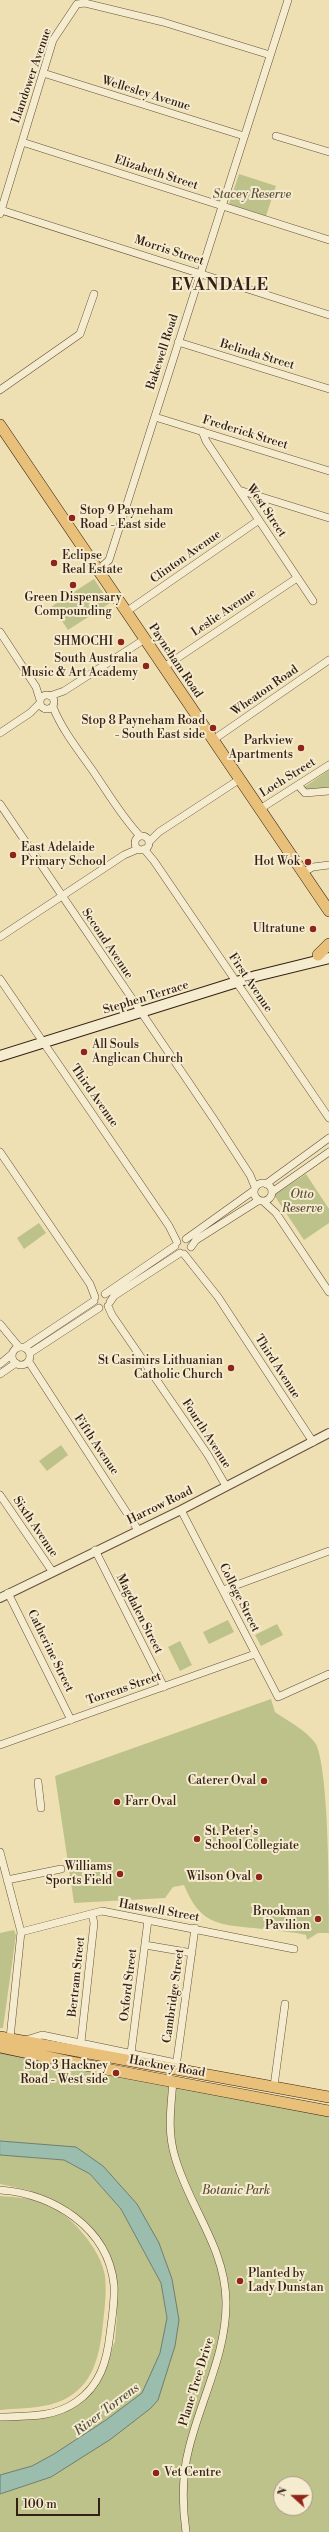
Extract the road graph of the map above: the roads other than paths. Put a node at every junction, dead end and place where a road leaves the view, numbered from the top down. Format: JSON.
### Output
{"nodes":[{"id":1,"x":288,"y":0,"type":"edge"},
{"id":2,"x":270,"y":55,"type":"junction"},
{"id":3,"x":43,"y":73,"type":"junction"},
{"id":4,"x":244,"y":136,"type":"junction"},
{"id":5,"x":276,"y":136,"type":"dead end"},
{"id":6,"x":22,"y":142,"type":"junction"},
{"id":7,"x":329,"y":152,"type":"edge"},
{"id":8,"x":221,"y":206,"type":"junction"},
{"id":9,"x":0,"y":212,"type":"edge"},
{"id":10,"x":329,"y":240,"type":"edge"},
{"id":11,"x":200,"y":273,"type":"junction"},
{"id":12,"x":94,"y":294,"type":"dead end"},
{"id":13,"x":329,"y":315,"type":"edge"},
{"id":14,"x":178,"y":342,"type":"junction"},
{"id":15,"x":329,"y":389,"type":"edge"},
{"id":16,"x":0,"y":390,"type":"edge"},
{"id":17,"x":154,"y":417,"type":"junction"},
{"id":18,"x":0,"y":425,"type":"edge"},
{"id":19,"x":202,"y":431,"type":"junction"},
{"id":20,"x":329,"y":471,"type":"edge"},
{"id":21,"x":239,"y":490,"type":"junction"},
{"id":22,"x":329,"y":518,"type":"edge"},
{"id":23,"x":259,"y":520,"type":"junction"},
{"id":24,"x":98,"y":570,"type":"junction"},
{"id":25,"x":297,"y":578,"type":"junction"},
{"id":26,"x":313,"y":602,"type":"dead end"},
{"id":27,"x":126,"y":612,"type":"junction"},
{"id":28,"x":0,"y":632,"type":"edge"},
{"id":29,"x":145,"y":639,"type":"junction"},
{"id":30,"x":329,"y":660,"type":"edge"},
{"id":31,"x":164,"y":668,"type":"junction"},
{"id":32,"x":47,"y":703,"type":"junction"},
{"id":33,"x":0,"y":733,"type":"edge"},
{"id":34,"x":213,"y":740,"type":"junction"},
{"id":35,"x":329,"y":765,"type":"edge"},
{"id":36,"x":240,"y":779,"type":"junction"},
{"id":37,"x":298,"y":785,"type":"junction"},
{"id":38,"x":329,"y":791,"type":"edge"},
{"id":39,"x":0,"y":804,"type":"edge"},
{"id":40,"x":260,"y":809,"type":"junction"},
{"id":41,"x":142,"y":843,"type":"junction"},
{"id":42,"x":329,"y":865,"type":"edge"},
{"id":43,"x":302,"y":873,"type":"junction"},
{"id":44,"x":61,"y":896,"type":"junction"},
{"id":45,"x":329,"y":911,"type":"edge"},
{"id":46,"x":0,"y":937,"type":"edge"},
{"id":47,"x":329,"y":944,"type":"edge"},
{"id":48,"x":329,"y":951,"type":"edge"},
{"id":49,"x":318,"y":955,"type":"junction"},
{"id":50,"x":329,"y":958,"type":"edge"},
{"id":51,"x":300,"y":964,"type":"junction"},
{"id":52,"x":0,"y":979,"type":"edge"},
{"id":53,"x":236,"y":983,"type":"junction"},
{"id":54,"x":141,"y":1013,"type":"junction"},
{"id":55,"x":43,"y":1042,"type":"junction"},
{"id":56,"x":0,"y":1056,"type":"edge"},
{"id":57,"x":329,"y":1118,"type":"edge"},
{"id":58,"x":329,"y":1138,"type":"edge"},
{"id":59,"x":0,"y":1152,"type":"edge"},
{"id":60,"x":329,"y":1152,"type":"edge"},
{"id":61,"x":259,"y":1186,"type":"junction"},
{"id":62,"x":267,"y":1198,"type":"junction"},
{"id":63,"x":180,"y":1241,"type":"junction"},
{"id":64,"x":186,"y":1251,"type":"junction"},
{"id":65,"x":329,"y":1292,"type":"edge"},
{"id":66,"x":99,"y":1296,"type":"junction"},
{"id":67,"x":105,"y":1306,"type":"junction"},
{"id":68,"x":0,"y":1324,"type":"edge"},
{"id":69,"x":17,"y":1349,"type":"junction"},
{"id":70,"x":30,"y":1353,"type":"junction"},
{"id":71,"x":23,"y":1363,"type":"junction"},
{"id":72,"x":0,"y":1364,"type":"edge"},
{"id":73,"x":0,"y":1374,"type":"edge"},
{"id":74,"x":329,"y":1433,"type":"edge"},
{"id":75,"x":313,"y":1442,"type":"junction"},
{"id":76,"x":226,"y":1486,"type":"junction"},
{"id":77,"x":0,"y":1495,"type":"edge"},
{"id":78,"x":181,"y":1510,"type":"junction"},
{"id":79,"x":138,"y":1530,"type":"junction"},
{"id":80,"x":95,"y":1550,"type":"junction"},
{"id":81,"x":329,"y":1551,"type":"edge"},
{"id":82,"x":52,"y":1571,"type":"junction"},
{"id":83,"x":223,"y":1590,"type":"junction"},
{"id":84,"x":8,"y":1593,"type":"junction"},
{"id":85,"x":0,"y":1598,"type":"edge"},
{"id":86,"x":256,"y":1654,"type":"junction"},
{"id":87,"x":329,"y":1674,"type":"edge"},
{"id":88,"x":164,"y":1687,"type":"junction"},
{"id":89,"x":71,"y":1720,"type":"junction"},
{"id":90,"x":0,"y":1745,"type":"edge"},
{"id":91,"x":38,"y":1782,"type":"dead end"},
{"id":92,"x":41,"y":1808,"type":"dead end"},
{"id":93,"x":0,"y":1852,"type":"edge"},
{"id":94,"x":61,"y":1869,"type":"dead end"},
{"id":95,"x":7,"y":1880,"type":"junction"},
{"id":96,"x":92,"y":1914,"type":"junction"},
{"id":97,"x":148,"y":1920,"type":"junction"},
{"id":98,"x":195,"y":1928,"type":"junction"},
{"id":99,"x":21,"y":1932,"type":"junction"},
{"id":100,"x":145,"y":1945,"type":"junction"},
{"id":101,"x":294,"y":1949,"type":"dead end"},
{"id":102,"x":192,"y":1953,"type":"junction"},
{"id":103,"x":285,"y":2004,"type":"dead end"},
{"id":104,"x":5,"y":2038,"type":"edge"},
{"id":105,"x":23,"y":2041,"type":"junction"},
{"id":106,"x":82,"y":2042,"type":"junction"},
{"id":107,"x":0,"y":2047,"type":"edge"},
{"id":108,"x":28,"y":2052,"type":"junction"},
{"id":109,"x":131,"y":2052,"type":"junction"},
{"id":110,"x":106,"y":2055,"type":"junction"},
{"id":111,"x":176,"y":2066,"type":"junction"},
{"id":112,"x":103,"y":2068,"type":"junction"},
{"id":113,"x":173,"y":2082,"type":"junction"},
{"id":114,"x":274,"y":2086,"type":"junction"},
{"id":115,"x":329,"y":2097,"type":"edge"},
{"id":116,"x":292,"y":2104,"type":"junction"},
{"id":117,"x":329,"y":2111,"type":"edge"},
{"id":118,"x":0,"y":2190,"type":"edge"},
{"id":119,"x":0,"y":2417,"type":"edge"},
{"id":120,"x":186,"y":2532,"type":"edge"}],
"edges":[{"from":1,"to":2,"type":"street","name":"Bakewell Road"},
{"from":2,"to":3,"type":"street","name":"Llandower Avenue"},
{"from":2,"to":4,"type":"street","name":"Bakewell Road"},
{"from":3,"to":4,"type":"street","name":"Wellesley Avenue"},
{"from":3,"to":6,"type":"street","name":"Llandower Avenue"},
{"from":4,"to":8,"type":"street","name":"Bakewell Road"},
{"from":5,"to":7,"type":"street"},
{"from":6,"to":8,"type":"street","name":"Elizabeth Street"},
{"from":6,"to":9,"type":"street","name":"Llandower Avenue"},
{"from":8,"to":10,"type":"street","name":"Elizabeth Street"},
{"from":8,"to":11,"type":"street","name":"Bakewell Road"},
{"from":9,"to":11,"type":"street","name":"Morris Street"},
{"from":11,"to":13,"type":"street","name":"Morris Street"},
{"from":11,"to":14,"type":"street","name":"Bakewell Road"},
{"from":12,"to":16,"type":"street"},
{"from":14,"to":15,"type":"street","name":"Belinda Street"},
{"from":14,"to":17,"type":"street","name":"Bakewell Road"},
{"from":17,"to":19,"type":"street","name":"Frederick Street"},
{"from":17,"to":24,"type":"street","name":"Bakewell Road"},
{"from":18,"to":24,"type":"main road","name":"Payneham Road"},
{"from":19,"to":20,"type":"street","name":"Frederick Street"},
{"from":19,"to":21,"type":"street","name":"West Street"},
{"from":21,"to":22,"type":"street"},
{"from":21,"to":23,"type":"street","name":"West Street"},
{"from":23,"to":25,"type":"street","name":"West Street"},
{"from":23,"to":27,"type":"street","name":"Clinton Avenue"},
{"from":24,"to":27,"type":"main road","name":"Payneham Road"},
{"from":25,"to":26,"type":"street","name":"West Street"},
{"from":25,"to":31,"type":"street","name":"Leslie Avenue"},
{"from":27,"to":29,"type":"main road","name":"Payneham Road"},
{"from":28,"to":32,"type":"street"},
{"from":29,"to":31,"type":"main road","name":"Payneham Road"},
{"from":29,"to":32,"type":"street"},
{"from":30,"to":34,"type":"street","name":"Wheaton Road"},
{"from":31,"to":34,"type":"main road","name":"Payneham Road"},
{"from":32,"to":33,"type":"street"},
{"from":32,"to":41,"type":"street","name":"First Avenue"},
{"from":34,"to":36,"type":"main road","name":"Payneham Road"},
{"from":35,"to":37,"type":"street","name":"Loch Street"},
{"from":36,"to":40,"type":"main road","name":"Payneham Road"},
{"from":36,"to":41,"type":"street"},
{"from":37,"to":38,"type":"street"},
{"from":37,"to":40,"type":"street","name":"Loch Street"},
{"from":39,"to":44,"type":"street","name":"Second Avenue"},
{"from":40,"to":43,"type":"main road","name":"Payneham Road"},
{"from":41,"to":44,"type":"street"},
{"from":41,"to":53,"type":"street","name":"First Avenue"},
{"from":42,"to":43,"type":"street"},
{"from":43,"to":45,"type":"main road","name":"Payneham Road"},
{"from":44,"to":46,"type":"street"},
{"from":44,"to":54,"type":"street","name":"Second Avenue"},
{"from":47,"to":49,"type":"main road"},
{"from":48,"to":49,"type":"main road","name":"Stephen Terrace"},
{"from":49,"to":51,"type":"main road","name":"Stephen Terrace"},
{"from":50,"to":51,"type":"main road","name":"Stephen Terrace"},
{"from":51,"to":53,"type":"main road","name":"Stephen Terrace"},
{"from":52,"to":55,"type":"street","name":"Third Avenue"},
{"from":53,"to":54,"type":"main road","name":"Stephen Terrace"},
{"from":53,"to":57,"type":"street","name":"First Avenue"},
{"from":54,"to":55,"type":"main road","name":"Stephen Terrace"},
{"from":54,"to":61,"type":"street","name":"Second Avenue"},
{"from":55,"to":56,"type":"main road","name":"Stephen Terrace"},
{"from":55,"to":63,"type":"street","name":"Third Avenue"},
{"from":58,"to":61,"type":"street"},
{"from":59,"to":66,"type":"street"},
{"from":60,"to":62,"type":"street"},
{"from":61,"to":62,"type":"street"},
{"from":61,"to":62,"type":"street"},
{"from":61,"to":63,"type":"street"},
{"from":62,"to":64,"type":"street"},
{"from":62,"to":65,"type":"street"},
{"from":63,"to":64,"type":"street"},
{"from":63,"to":64,"type":"street"},
{"from":63,"to":66,"type":"street"},
{"from":64,"to":67,"type":"street"},
{"from":64,"to":75,"type":"street","name":"Third Avenue"},
{"from":66,"to":67,"type":"street"},
{"from":66,"to":67,"type":"street"},
{"from":66,"to":69,"type":"street"},
{"from":67,"to":70,"type":"street"},
{"from":67,"to":76,"type":"street","name":"Fourth Avenue"},
{"from":68,"to":69,"type":"street"},
{"from":69,"to":70,"type":"street"},
{"from":69,"to":71,"type":"street"},
{"from":69,"to":72,"type":"street"},
{"from":70,"to":71,"type":"street"},
{"from":71,"to":73,"type":"street"},
{"from":71,"to":79,"type":"street","name":"Fifth Avenue"},
{"from":74,"to":75,"type":"street","name":"Harrow Road"},
{"from":75,"to":76,"type":"street","name":"Harrow Road"},
{"from":76,"to":78,"type":"street","name":"Harrow Road"},
{"from":77,"to":82,"type":"street","name":"Sixth Avenue"},
{"from":78,"to":79,"type":"street","name":"Harrow Road"},
{"from":78,"to":83,"type":"street","name":"College Street"},
{"from":79,"to":80,"type":"street","name":"Harrow Road"},
{"from":80,"to":82,"type":"street","name":"Harrow Road"},
{"from":80,"to":88,"type":"street","name":"Magdalen Street"},
{"from":81,"to":83,"type":"street"},
{"from":82,"to":84,"type":"street","name":"Harrow Road"},
{"from":83,"to":86,"type":"street","name":"College Street"},
{"from":84,"to":85,"type":"street","name":"Harrow Road"},
{"from":84,"to":89,"type":"street","name":"Catherine Street"},
{"from":86,"to":87,"type":"street","name":"College Street"},
{"from":86,"to":88,"type":"street","name":"Torrens Street"},
{"from":88,"to":89,"type":"street","name":"Torrens Street"},
{"from":89,"to":90,"type":"street","name":"Torrens Street"},
{"from":91,"to":92,"type":"street"},
{"from":93,"to":95,"type":"street"},
{"from":94,"to":95,"type":"street"},
{"from":95,"to":99,"type":"street"},
{"from":96,"to":97,"type":"street","name":"Hatswell Street"},
{"from":96,"to":99,"type":"street","name":"Hatswell Street"},
{"from":96,"to":106,"type":"street","name":"Bertram Street"},
{"from":97,"to":98,"type":"street","name":"Hatswell Street"},
{"from":97,"to":100,"type":"street","name":"Oxford Street"},
{"from":98,"to":101,"type":"street","name":"Hatswell Street"},
{"from":98,"to":102,"type":"street","name":"Cambridge Street"},
{"from":99,"to":104,"type":"street"},
{"from":100,"to":102,"type":"street"},
{"from":100,"to":109,"type":"street","name":"Oxford Street"},
{"from":102,"to":111,"type":"street","name":"Cambridge Street"},
{"from":103,"to":114,"type":"street"},
{"from":104,"to":105,"type":"main road","name":"Hackney Road"},
{"from":104,"to":108,"type":"main road"},
{"from":105,"to":106,"type":"street","name":"Hackney Road"},
{"from":105,"to":110,"type":"main road","name":"Hackney Road"},
{"from":106,"to":109,"type":"street","name":"Hackney Road"},
{"from":107,"to":108,"type":"main road","name":"Hackney Road"},
{"from":108,"to":112,"type":"main road","name":"Hackney Road"},
{"from":109,"to":111,"type":"street","name":"Hackney Road"},
{"from":110,"to":111,"type":"main road","name":"Hackney Road"},
{"from":110,"to":112,"type":"main road"},
{"from":111,"to":114,"type":"main road","name":"Hackney Road"},
{"from":112,"to":113,"type":"main road","name":"Hackney Road"},
{"from":113,"to":116,"type":"main road","name":"Hackney Road"},
{"from":113,"to":120,"type":"street","name":"Plane Tree Drive"},
{"from":114,"to":115,"type":"main road","name":"Hackney Road"},
{"from":114,"to":116,"type":"main road"},
{"from":116,"to":117,"type":"main road","name":"Hackney Road"},
{"from":118,"to":119,"type":"street"}]}
